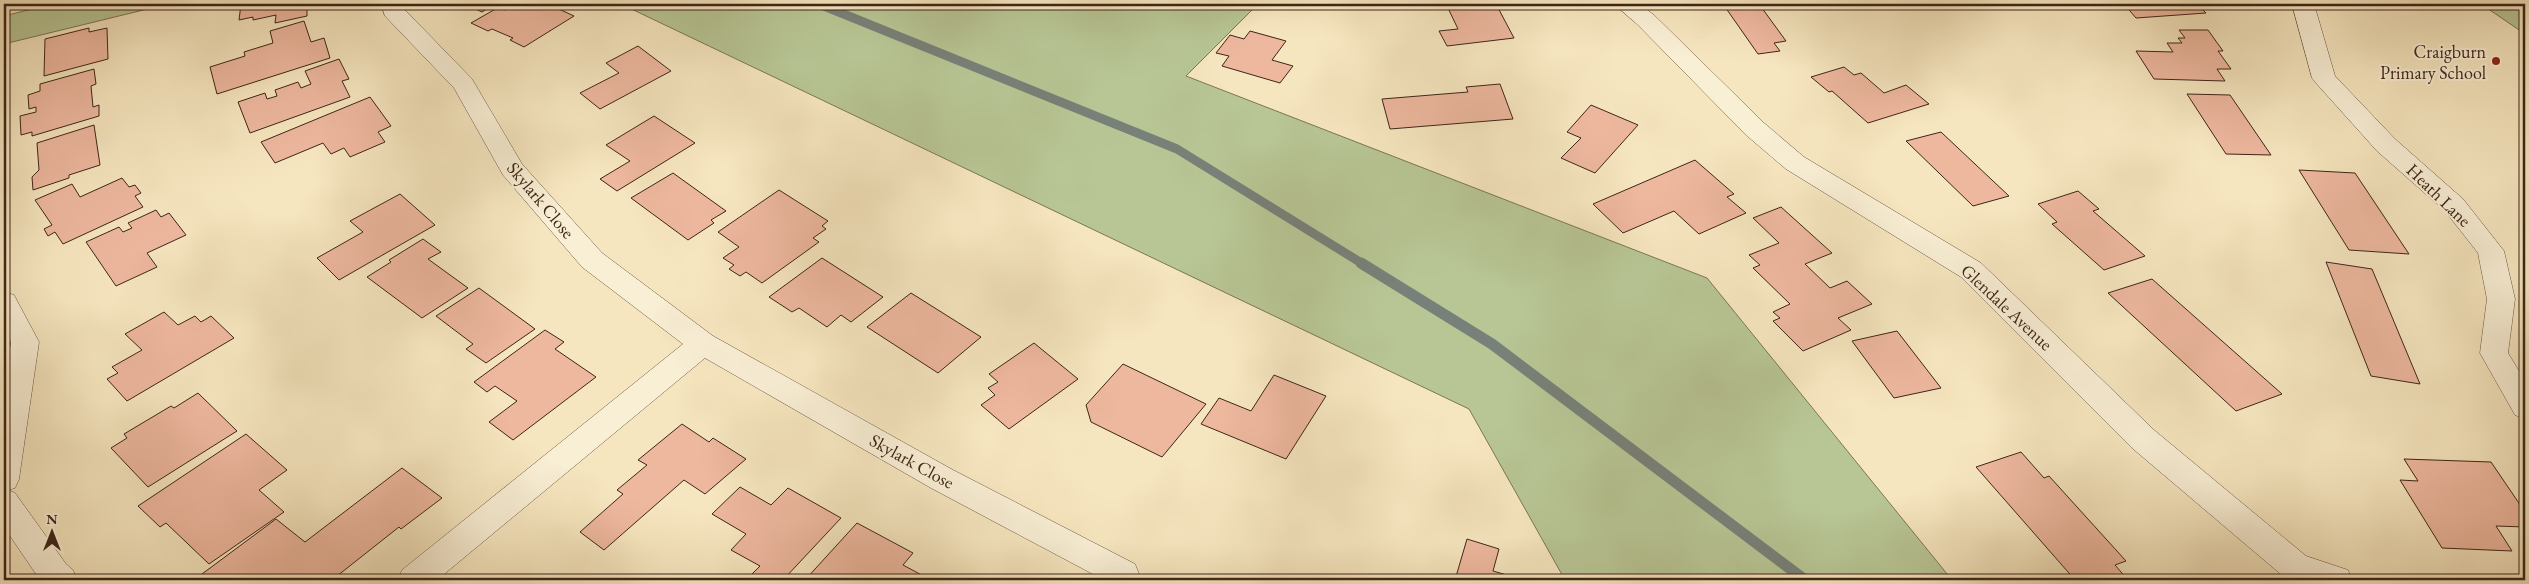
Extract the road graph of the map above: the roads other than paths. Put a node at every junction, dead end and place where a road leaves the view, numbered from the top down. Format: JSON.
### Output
{"nodes":[{"id":1,"x":392,"y":4,"type":"edge"},
{"id":2,"x":1625,"y":4,"type":"edge"},
{"id":3,"x":2304,"y":4,"type":"edge"},
{"id":4,"x":4,"y":302,"type":"edge"},
{"id":5,"x":703,"y":344,"type":"junction"},
{"id":6,"x":2525,"y":406,"type":"edge"},
{"id":7,"x":4,"y":480,"type":"edge"},
{"id":8,"x":4,"y":502,"type":"edge"},
{"id":9,"x":2294,"y":573,"type":"edge"},
{"id":10,"x":1123,"y":574,"type":"dead end"},
{"id":11,"x":62,"y":580,"type":"edge"},
{"id":12,"x":414,"y":580,"type":"edge"},
{"id":13,"x":2336,"y":580,"type":"edge"}],
"edges":[{"from":1,"to":5,"type":"street","name":"Skylark Close"},
{"from":2,"to":9,"type":"street","name":"Glendale Avenue"},
{"from":3,"to":6,"type":"street","name":"Heath Lane"},
{"from":4,"to":7,"type":"street"},
{"from":5,"to":10,"type":"street","name":"Skylark Close"},
{"from":5,"to":12,"type":"street"},
{"from":8,"to":11,"type":"street"},
{"from":9,"to":13,"type":"street","name":"Glendale Avenue"}]}
